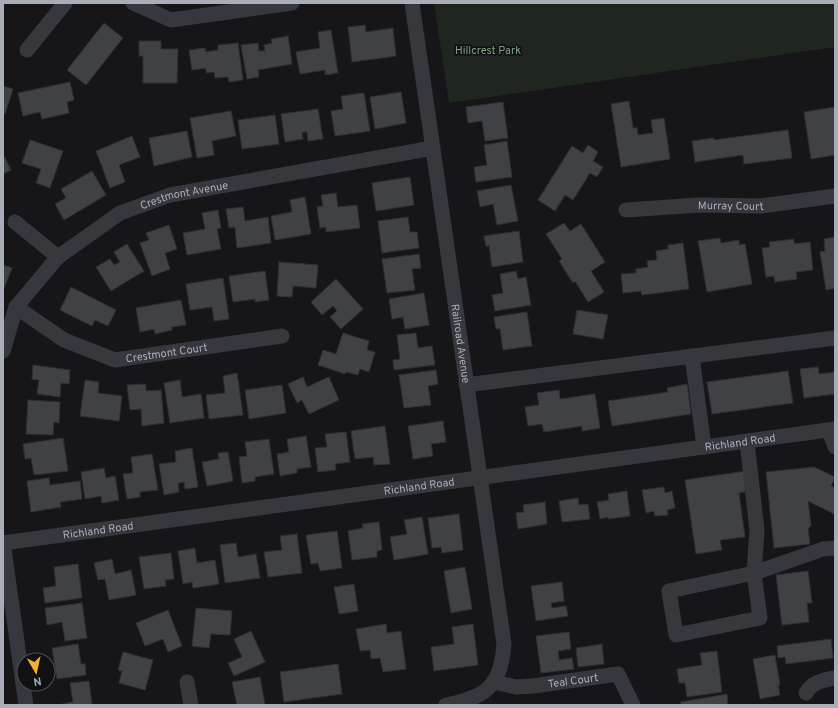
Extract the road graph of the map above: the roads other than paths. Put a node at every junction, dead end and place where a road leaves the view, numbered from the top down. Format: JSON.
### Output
{"nodes":[{"id":1,"x":65,"y":3,"type":"edge"},
{"id":2,"x":133,"y":3,"type":"edge"},
{"id":3,"x":292,"y":3,"type":"edge"},
{"id":4,"x":412,"y":3,"type":"edge"},
{"id":5,"x":27,"y":50,"type":"dead end"},
{"id":6,"x":433,"y":148,"type":"junction"},
{"id":7,"x":835,"y":196,"type":"edge"},
{"id":8,"x":626,"y":210,"type":"dead end"},
{"id":9,"x":15,"y":222,"type":"dead end"},
{"id":10,"x":58,"y":257,"type":"junction"},
{"id":11,"x":16,"y":307,"type":"junction"},
{"id":12,"x":282,"y":336,"type":"dead end"},
{"id":13,"x":835,"y":338,"type":"edge"},
{"id":14,"x":3,"y":351,"type":"edge"},
{"id":15,"x":692,"y":356,"type":"junction"},
{"id":16,"x":466,"y":385,"type":"junction"},
{"id":17,"x":832,"y":430,"type":"edge"},
{"id":18,"x":747,"y":442,"type":"junction"},
{"id":19,"x":704,"y":447,"type":"junction"},
{"id":20,"x":835,"y":447,"type":"edge"},
{"id":21,"x":480,"y":478,"type":"junction"},
{"id":22,"x":3,"y":543,"type":"edge"},
{"id":23,"x":835,"y":548,"type":"edge"},
{"id":24,"x":754,"y":572,"type":"junction"},
{"id":25,"x":835,"y":678,"type":"edge"},
{"id":26,"x":187,"y":682,"type":"dead end"},
{"id":27,"x":493,"y":682,"type":"junction"},
{"id":28,"x":806,"y":693,"type":"dead end"},
{"id":29,"x":26,"y":705,"type":"edge"},
{"id":30,"x":191,"y":705,"type":"edge"},
{"id":31,"x":446,"y":705,"type":"edge"},
{"id":32,"x":633,"y":705,"type":"edge"}],
"edges":[{"from":1,"to":5,"type":"street"},
{"from":2,"to":3,"type":"street"},
{"from":4,"to":6,"type":"street","name":"Railroad Avenue"},
{"from":6,"to":10,"type":"street","name":"Crestmont Avenue"},
{"from":6,"to":16,"type":"street","name":"Railroad Avenue"},
{"from":7,"to":8,"type":"street","name":"Murray Court"},
{"from":9,"to":10,"type":"street"},
{"from":10,"to":11,"type":"street","name":"Crestmont Avenue"},
{"from":11,"to":12,"type":"street","name":"Crestmont Court"},
{"from":11,"to":14,"type":"street","name":"Crestmont Avenue"},
{"from":13,"to":15,"type":"street"},
{"from":15,"to":16,"type":"street"},
{"from":15,"to":19,"type":"street"},
{"from":16,"to":21,"type":"street","name":"Railroad Avenue"},
{"from":17,"to":18,"type":"street","name":"Richland Road"},
{"from":17,"to":20,"type":"street"},
{"from":18,"to":19,"type":"street","name":"Richland Road"},
{"from":18,"to":24,"type":"street"},
{"from":19,"to":21,"type":"street","name":"Richland Road"},
{"from":21,"to":22,"type":"street","name":"Richland Road"},
{"from":21,"to":27,"type":"street","name":"Railroad Avenue"},
{"from":22,"to":29,"type":"street"},
{"from":23,"to":24,"type":"street"},
{"from":24,"to":24,"type":"street"},
{"from":25,"to":28,"type":"street"},
{"from":26,"to":30,"type":"street"},
{"from":27,"to":31,"type":"street"},
{"from":27,"to":32,"type":"street","name":"Teal Court"}]}
